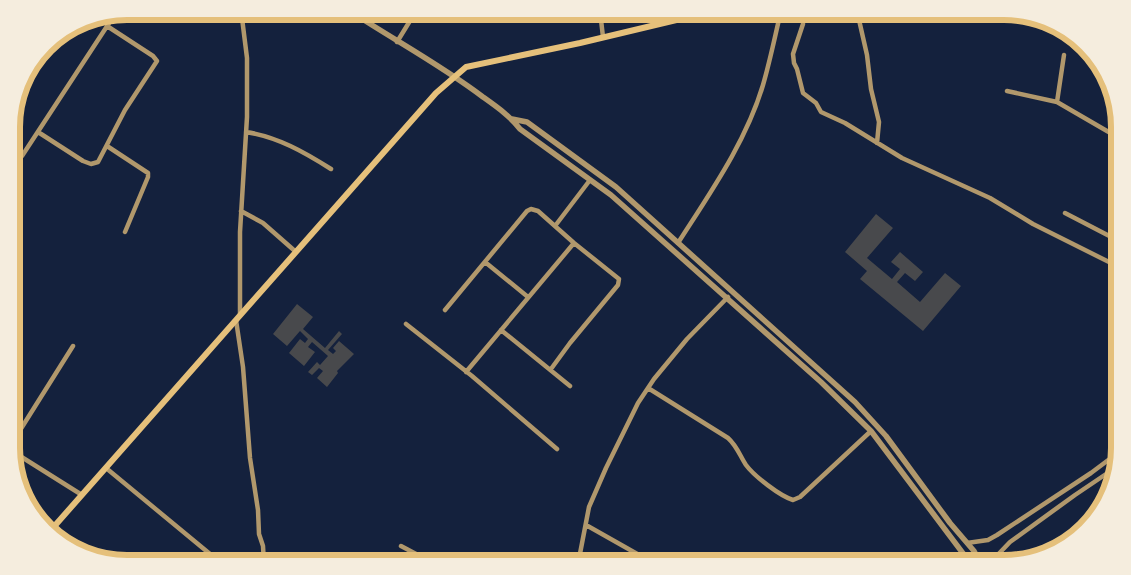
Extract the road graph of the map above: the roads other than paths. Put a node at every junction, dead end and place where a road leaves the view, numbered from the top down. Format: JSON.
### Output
{"nodes":[{"id":1,"x":242,"y":20,"type":"edge"},
{"id":2,"x":364,"y":20,"type":"edge"},
{"id":3,"x":410,"y":20,"type":"edge"},
{"id":4,"x":601,"y":20,"type":"edge"},
{"id":5,"x":676,"y":20,"type":"edge"},
{"id":6,"x":779,"y":20,"type":"edge"},
{"id":7,"x":859,"y":20,"type":"edge"},
{"id":8,"x":109,"y":22,"type":"edge"},
{"id":9,"x":803,"y":24,"type":"dead end"},
{"id":10,"x":106,"y":26,"type":"junction"},
{"id":11,"x":603,"y":37,"type":"junction"},
{"id":12,"x":397,"y":42,"type":"junction"},
{"id":13,"x":1064,"y":55,"type":"dead end"},
{"id":14,"x":456,"y":76,"type":"junction"},
{"id":15,"x":1008,"y":91,"type":"dead end"},
{"id":16,"x":1057,"y":102,"type":"junction"},
{"id":17,"x":512,"y":119,"type":"junction"},
{"id":18,"x":38,"y":132,"type":"junction"},
{"id":19,"x":246,"y":132,"type":"junction"},
{"id":20,"x":1111,"y":133,"type":"edge"},
{"id":21,"x":877,"y":143,"type":"junction"},
{"id":22,"x":107,"y":146,"type":"junction"},
{"id":23,"x":22,"y":156,"type":"dead end"},
{"id":24,"x":331,"y":169,"type":"dead end"},
{"id":25,"x":590,"y":180,"type":"junction"},
{"id":26,"x":241,"y":211,"type":"junction"},
{"id":27,"x":1065,"y":213,"type":"dead end"},
{"id":28,"x":555,"y":226,"type":"junction"},
{"id":29,"x":125,"y":232,"type":"dead end"},
{"id":30,"x":1111,"y":237,"type":"edge"},
{"id":31,"x":574,"y":243,"type":"junction"},
{"id":32,"x":678,"y":243,"type":"junction"},
{"id":33,"x":296,"y":252,"type":"junction"},
{"id":34,"x":485,"y":262,"type":"junction"},
{"id":35,"x":1111,"y":264,"type":"edge"},
{"id":36,"x":528,"y":297,"type":"junction"},
{"id":37,"x":728,"y":297,"type":"junction"},
{"id":38,"x":445,"y":310,"type":"dead end"},
{"id":39,"x":238,"y":317,"type":"junction"},
{"id":40,"x":406,"y":324,"type":"dead end"},
{"id":41,"x":501,"y":330,"type":"junction"},
{"id":42,"x":73,"y":346,"type":"dead end"},
{"id":43,"x":551,"y":369,"type":"junction"},
{"id":44,"x":466,"y":372,"type":"junction"},
{"id":45,"x":570,"y":386,"type":"dead end"},
{"id":46,"x":648,"y":388,"type":"junction"},
{"id":47,"x":20,"y":430,"type":"edge"},
{"id":48,"x":871,"y":431,"type":"junction"},
{"id":49,"x":557,"y":449,"type":"dead end"},
{"id":50,"x":21,"y":455,"type":"edge"},
{"id":51,"x":1111,"y":458,"type":"edge"},
{"id":52,"x":106,"y":468,"type":"junction"},
{"id":53,"x":1108,"y":473,"type":"edge"},
{"id":54,"x":82,"y":495,"type":"junction"},
{"id":55,"x":586,"y":525,"type":"junction"},
{"id":56,"x":54,"y":526,"type":"edge"},
{"id":57,"x":967,"y":543,"type":"junction"},
{"id":58,"x":401,"y":546,"type":"dead end"},
{"id":59,"x":210,"y":554,"type":"dead end"},
{"id":60,"x":264,"y":555,"type":"edge"},
{"id":61,"x":418,"y":555,"type":"edge"},
{"id":62,"x":580,"y":555,"type":"edge"},
{"id":63,"x":640,"y":555,"type":"edge"},
{"id":64,"x":965,"y":555,"type":"edge"},
{"id":65,"x":976,"y":555,"type":"edge"},
{"id":66,"x":998,"y":555,"type":"edge"}],
"edges":[{"from":1,"to":19,"type":"street"},
{"from":2,"to":12,"type":"street"},
{"from":3,"to":12,"type":"street"},
{"from":4,"to":11,"type":"street"},
{"from":5,"to":11,"type":"main road"},
{"from":6,"to":32,"type":"street"},
{"from":7,"to":21,"type":"street"},
{"from":8,"to":10,"type":"street"},
{"from":9,"to":21,"type":"street"},
{"from":10,"to":18,"type":"street"},
{"from":10,"to":22,"type":"street"},
{"from":11,"to":14,"type":"main road"},
{"from":12,"to":14,"type":"street"},
{"from":13,"to":16,"type":"street"},
{"from":14,"to":17,"type":"street"},
{"from":14,"to":33,"type":"main road"},
{"from":15,"to":16,"type":"street"},
{"from":16,"to":20,"type":"street"},
{"from":17,"to":25,"type":"street"},
{"from":17,"to":32,"type":"street"},
{"from":18,"to":22,"type":"street"},
{"from":18,"to":23,"type":"street"},
{"from":19,"to":24,"type":"street"},
{"from":19,"to":26,"type":"street"},
{"from":21,"to":35,"type":"street"},
{"from":22,"to":29,"type":"street"},
{"from":25,"to":28,"type":"street"},
{"from":25,"to":37,"type":"street"},
{"from":26,"to":33,"type":"street"},
{"from":26,"to":39,"type":"street"},
{"from":27,"to":30,"type":"street"},
{"from":28,"to":31,"type":"street"},
{"from":28,"to":34,"type":"street"},
{"from":31,"to":36,"type":"street"},
{"from":31,"to":43,"type":"street"},
{"from":32,"to":57,"type":"street"},
{"from":33,"to":39,"type":"main road"},
{"from":34,"to":36,"type":"street"},
{"from":34,"to":38,"type":"street"},
{"from":36,"to":41,"type":"street"},
{"from":37,"to":46,"type":"street"},
{"from":37,"to":48,"type":"street"},
{"from":39,"to":52,"type":"main road"},
{"from":39,"to":60,"type":"street"},
{"from":40,"to":44,"type":"street"},
{"from":41,"to":43,"type":"street"},
{"from":41,"to":44,"type":"street"},
{"from":42,"to":47,"type":"street"},
{"from":43,"to":45,"type":"street"},
{"from":44,"to":49,"type":"street"},
{"from":46,"to":48,"type":"street"},
{"from":46,"to":55,"type":"street"},
{"from":48,"to":64,"type":"street"},
{"from":50,"to":54,"type":"street"},
{"from":51,"to":57,"type":"street"},
{"from":52,"to":54,"type":"main road"},
{"from":52,"to":59,"type":"street"},
{"from":53,"to":66,"type":"street"},
{"from":54,"to":56,"type":"main road"},
{"from":55,"to":62,"type":"street"},
{"from":55,"to":63,"type":"street"},
{"from":57,"to":65,"type":"street"},
{"from":58,"to":61,"type":"street"}]}
